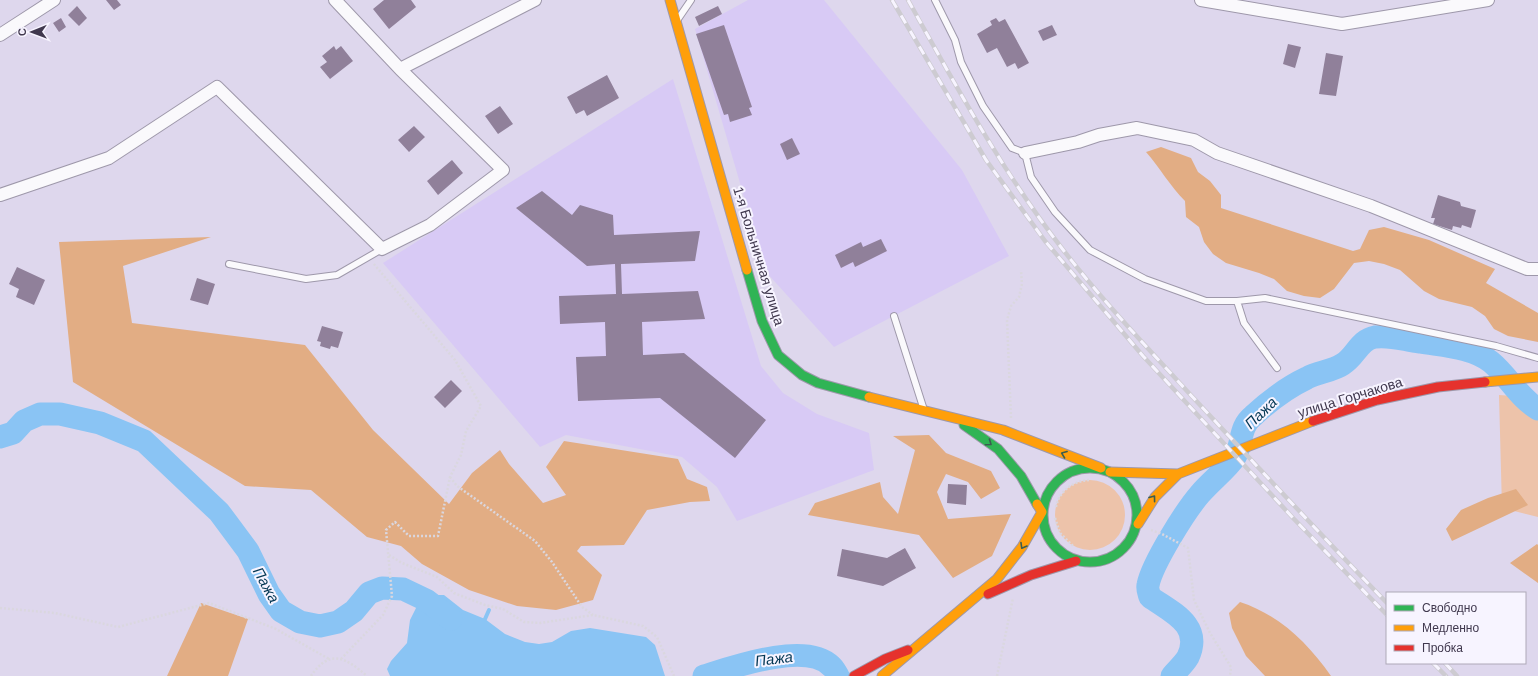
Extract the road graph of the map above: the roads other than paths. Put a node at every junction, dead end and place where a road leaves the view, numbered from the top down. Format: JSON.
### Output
{"nodes":[{"id":1,"x":54,"y":0,"type":"edge"},
{"id":2,"x":335,"y":0,"type":"edge"},
{"id":3,"x":535,"y":0,"type":"edge"},
{"id":4,"x":670,"y":0,"type":"edge"},
{"id":5,"x":691,"y":0,"type":"edge"},
{"id":6,"x":935,"y":0,"type":"edge"},
{"id":7,"x":1201,"y":0,"type":"edge"},
{"id":8,"x":1488,"y":0,"type":"edge"},
{"id":9,"x":676,"y":22,"type":"junction"},
{"id":10,"x":0,"y":35,"type":"edge"},
{"id":11,"x":400,"y":69,"type":"junction"},
{"id":12,"x":1025,"y":152,"type":"junction"},
{"id":13,"x":0,"y":195,"type":"edge"},
{"id":14,"x":382,"y":249,"type":"junction"},
{"id":15,"x":229,"y":264,"type":"dead end"},
{"id":16,"x":1538,"y":269,"type":"edge"},
{"id":17,"x":1237,"y":301,"type":"junction"},
{"id":18,"x":894,"y":316,"type":"dead end"},
{"id":19,"x":1538,"y":358,"type":"edge"},
{"id":20,"x":1277,"y":368,"type":"dead end"},
{"id":21,"x":1538,"y":377,"type":"edge"},
{"id":22,"x":926,"y":412,"type":"junction"},
{"id":23,"x":957,"y":420,"type":"junction"},
{"id":24,"x":1105,"y":470,"type":"junction"},
{"id":25,"x":1178,"y":474,"type":"junction"},
{"id":26,"x":1042,"y":512,"type":"junction"},
{"id":27,"x":1136,"y":529,"type":"junction"},
{"id":28,"x":1076,"y":561,"type":"junction"},
{"id":29,"x":973,"y":602,"type":"junction"},
{"id":30,"x":916,"y":647,"type":"junction"},
{"id":31,"x":854,"y":676,"type":"edge"},
{"id":32,"x":882,"y":676,"type":"edge"}],
"edges":[{"from":1,"to":10,"type":"street"},
{"from":2,"to":11,"type":"street"},
{"from":3,"to":11,"type":"street"},
{"from":4,"to":9,"type":"main road","name":"1-я Больничная улица"},
{"from":5,"to":9,"type":"lane"},
{"from":6,"to":12,"type":"lane"},
{"from":7,"to":8,"type":"street"},
{"from":9,"to":22,"type":"main road","name":"1-я Больничная улица"},
{"from":11,"to":14,"type":"street"},
{"from":12,"to":16,"type":"street"},
{"from":12,"to":17,"type":"lane"},
{"from":13,"to":14,"type":"street"},
{"from":14,"to":15,"type":"lane"},
{"from":17,"to":19,"type":"lane"},
{"from":17,"to":20,"type":"lane"},
{"from":18,"to":22,"type":"lane"},
{"from":21,"to":25,"type":"main road","name":"улица Горчакова"},
{"from":22,"to":23,"type":"main road","name":"1-я Больничная улица"},
{"from":24,"to":23,"type":"main road","name":"1-я Больничная улица","one_way":true},
{"from":23,"to":26,"type":"main road","one_way":true},
{"from":24,"to":25,"type":"main road"},
{"from":24,"to":26,"type":"main road"},
{"from":24,"to":27,"type":"main road"},
{"from":27,"to":25,"type":"main road","one_way":true},
{"from":26,"to":28,"type":"main road"},
{"from":26,"to":29,"type":"main road","one_way":true},
{"from":27,"to":28,"type":"main road"},
{"from":28,"to":29,"type":"main road"},
{"from":29,"to":30,"type":"main road"},
{"from":30,"to":31,"type":"main road"},
{"from":30,"to":32,"type":"main road"}]}
